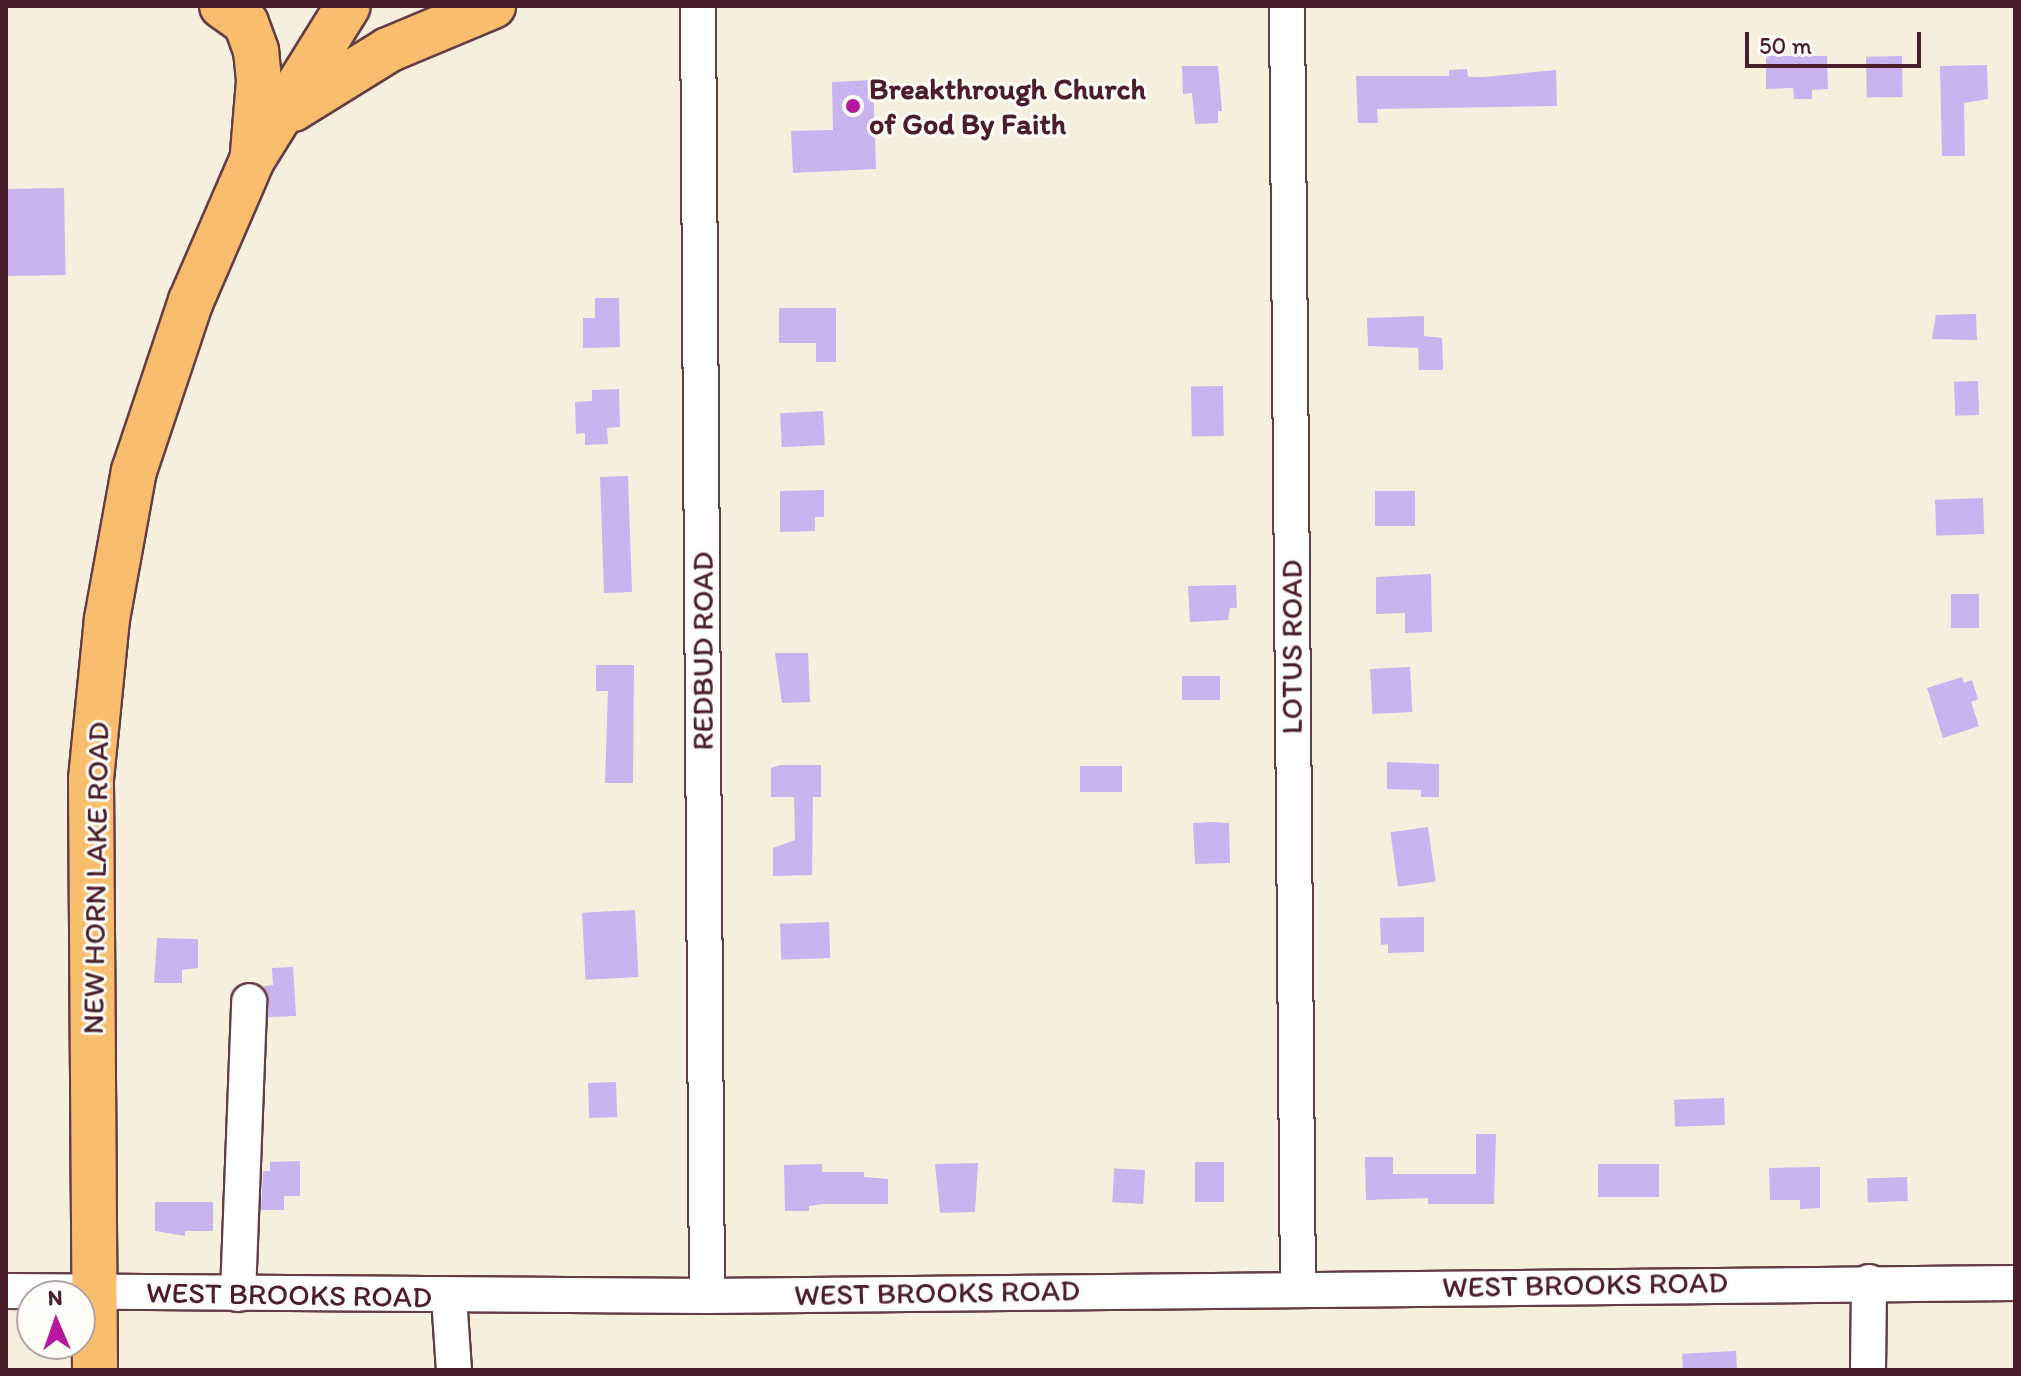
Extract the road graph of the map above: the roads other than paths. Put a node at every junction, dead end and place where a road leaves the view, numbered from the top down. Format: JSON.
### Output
{"nodes":[{"id":1,"x":222,"y":6,"type":"edge"},
{"id":2,"x":348,"y":6,"type":"edge"},
{"id":3,"x":493,"y":6,"type":"edge"},
{"id":4,"x":698,"y":6,"type":"edge"},
{"id":5,"x":1287,"y":6,"type":"edge"},
{"id":6,"x":277,"y":120,"type":"junction"},
{"id":7,"x":252,"y":160,"type":"junction"},
{"id":8,"x":249,"y":1001,"type":"dead end"},
{"id":9,"x":94,"y":1280,"type":"edge"},
{"id":10,"x":1869,"y":1282,"type":"junction"},
{"id":11,"x":2015,"y":1283,"type":"edge"},
{"id":12,"x":1298,"y":1288,"type":"junction"},
{"id":13,"x":96,"y":1292,"type":"edge"},
{"id":14,"x":238,"y":1294,"type":"junction"},
{"id":15,"x":707,"y":1296,"type":"junction"},
{"id":16,"x":449,"y":1297,"type":"junction"},
{"id":17,"x":454,"y":1370,"type":"edge"},
{"id":18,"x":1868,"y":1370,"type":"edge"}],
"edges":[{"from":1,"to":7,"type":"main road"},
{"from":2,"to":6,"type":"main road","name":"NEW HORN LAKE ROAD"},
{"from":3,"to":6,"type":"main road"},
{"from":4,"to":15,"type":"street","name":"REDBUD ROAD"},
{"from":5,"to":12,"type":"street","name":"LOTUS ROAD"},
{"from":6,"to":7,"type":"main road","name":"NEW HORN LAKE ROAD"},
{"from":7,"to":9,"type":"main road","name":"NEW HORN LAKE ROAD"},
{"from":8,"to":14,"type":"street"},
{"from":10,"to":11,"type":"street","name":"WEST BROOKS ROAD"},
{"from":10,"to":12,"type":"street","name":"WEST BROOKS ROAD"},
{"from":10,"to":18,"type":"street"},
{"from":12,"to":15,"type":"street","name":"WEST BROOKS ROAD"},
{"from":13,"to":14,"type":"street","name":"WEST BROOKS ROAD"},
{"from":14,"to":16,"type":"street","name":"WEST BROOKS ROAD"},
{"from":15,"to":16,"type":"street","name":"WEST BROOKS ROAD"},
{"from":16,"to":17,"type":"street"}]}
